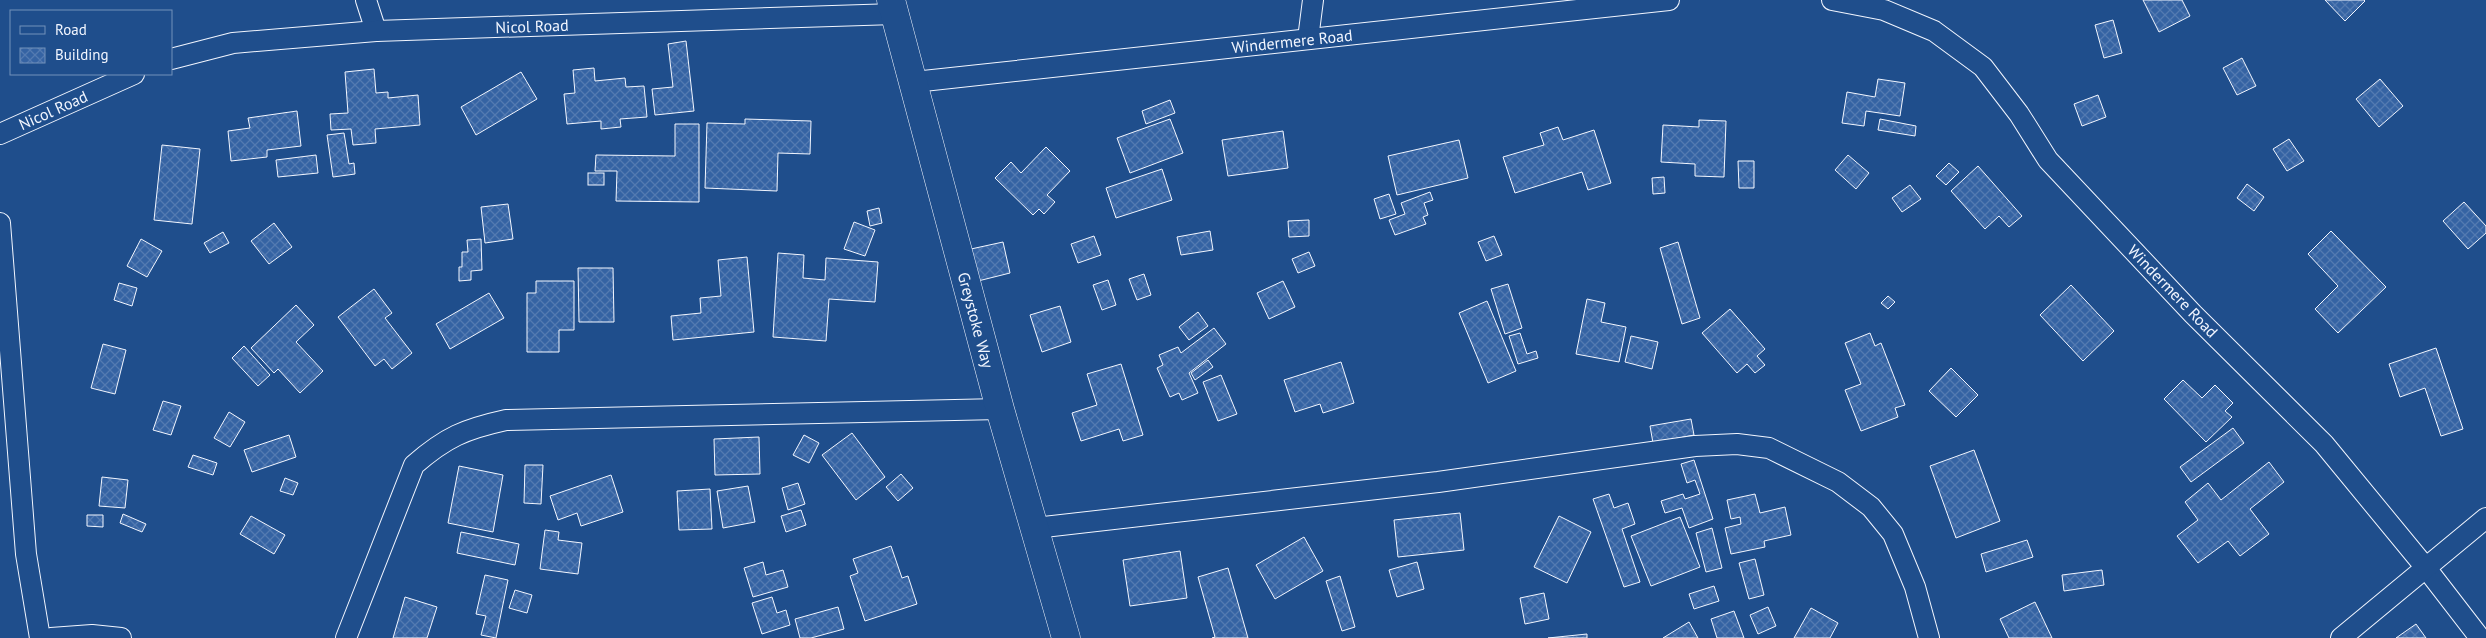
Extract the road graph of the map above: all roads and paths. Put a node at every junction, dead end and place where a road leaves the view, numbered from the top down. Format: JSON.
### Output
{"nodes":[{"id":1,"x":366,"y":0,"type":"edge"},
{"id":2,"x":1313,"y":0,"type":"edge"},
{"id":3,"x":1669,"y":0,"type":"edge"},
{"id":4,"x":1832,"y":0,"type":"edge"},
{"id":5,"x":893,"y":7,"type":"edge"},
{"id":6,"x":376,"y":30,"type":"junction"},
{"id":7,"x":1308,"y":39,"type":"junction"},
{"id":8,"x":172,"y":59,"type":"edge"},
{"id":9,"x":132,"y":75,"type":"edge"},
{"id":10,"x":914,"y":82,"type":"junction"},
{"id":11,"x":0,"y":134,"type":"edge"},
{"id":12,"x":0,"y":222,"type":"edge"},
{"id":13,"x":1000,"y":409,"type":"junction"},
{"id":14,"x":2486,"y":518,"type":"edge"},
{"id":15,"x":1035,"y":528,"type":"junction"},
{"id":16,"x":2426,"y":568,"type":"junction"},
{"id":17,"x":40,"y":638,"type":"edge"},
{"id":18,"x":51,"y":638,"type":"edge"},
{"id":19,"x":121,"y":638,"type":"edge"},
{"id":20,"x":346,"y":638,"type":"edge"},
{"id":21,"x":1066,"y":638,"type":"edge"},
{"id":22,"x":1929,"y":638,"type":"edge"},
{"id":23,"x":2341,"y":638,"type":"edge"},
{"id":24,"x":2480,"y":638,"type":"edge"}],
"edges":[{"from":1,"to":6,"type":"street"},
{"from":2,"to":7,"type":"street"},
{"from":3,"to":7,"type":"street","name":"Windermere Road"},
{"from":4,"to":16,"type":"street","name":"Windermere Road"},
{"from":5,"to":6,"type":"street","name":"Nicol Road"},
{"from":5,"to":10,"type":"street","name":"Greystoke Way"},
{"from":6,"to":8,"type":"street","name":"Nicol Road"},
{"from":7,"to":10,"type":"street","name":"Windermere Road"},
{"from":9,"to":11,"type":"street","name":"Nicol Road"},
{"from":10,"to":13,"type":"street","name":"Greystoke Way"},
{"from":12,"to":17,"type":"street"},
{"from":13,"to":15,"type":"street","name":"Greystoke Way"},
{"from":13,"to":20,"type":"street"},
{"from":14,"to":16,"type":"street"},
{"from":15,"to":21,"type":"street","name":"Greystoke Way"},
{"from":15,"to":22,"type":"street"},
{"from":16,"to":23,"type":"street"},
{"from":16,"to":24,"type":"street","name":"Windermere Road"},
{"from":18,"to":19,"type":"street"}]}
